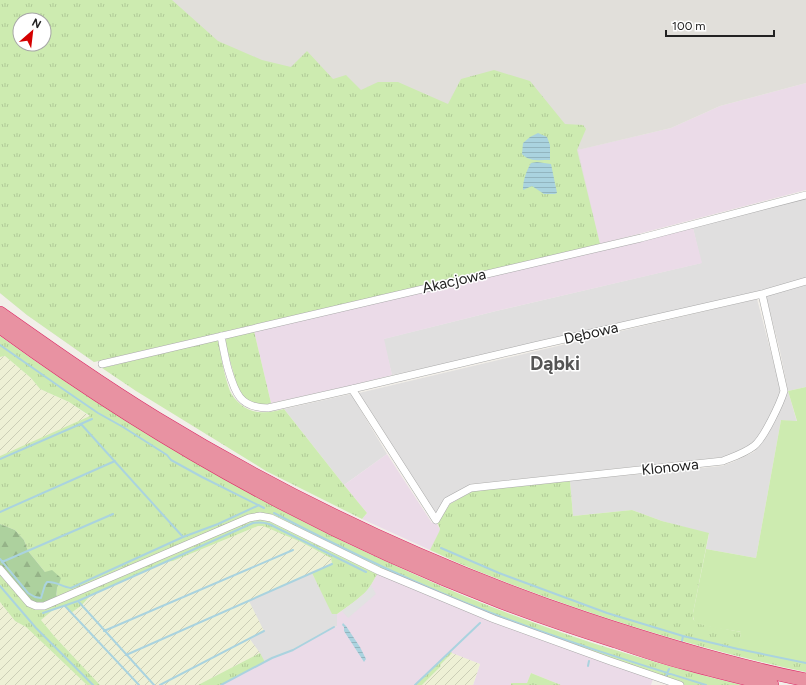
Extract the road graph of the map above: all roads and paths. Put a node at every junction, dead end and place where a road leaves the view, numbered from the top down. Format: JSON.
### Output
{"nodes":[{"id":1,"x":806,"y":195,"type":"edge"},
{"id":2,"x":806,"y":281,"type":"edge"},
{"id":3,"x":762,"y":294,"type":"junction"},
{"id":4,"x":0,"y":312,"type":"edge"},
{"id":5,"x":0,"y":327,"type":"edge"},
{"id":6,"x":221,"y":336,"type":"junction"},
{"id":7,"x":102,"y":364,"type":"dead end"},
{"id":8,"x":352,"y":389,"type":"junction"},
{"id":9,"x":0,"y":570,"type":"edge"},
{"id":10,"x":806,"y":680,"type":"edge"},
{"id":11,"x":680,"y":685,"type":"edge"},
{"id":12,"x":772,"y":685,"type":"edge"}],
"edges":[{"from":1,"to":6,"type":"street","name":"Akacjowa"},
{"from":2,"to":3,"type":"street","name":"Dębowa"},
{"from":3,"to":8,"type":"street","name":"Dębowa"},
{"from":3,"to":8,"type":"street","name":"Klonowa"},
{"from":4,"to":10,"type":"highway"},
{"from":5,"to":12,"type":"highway"},
{"from":6,"to":7,"type":"street","name":"Akacjowa"},
{"from":6,"to":8,"type":"street","name":"Dębowa"},
{"from":9,"to":11,"type":"street"}]}
